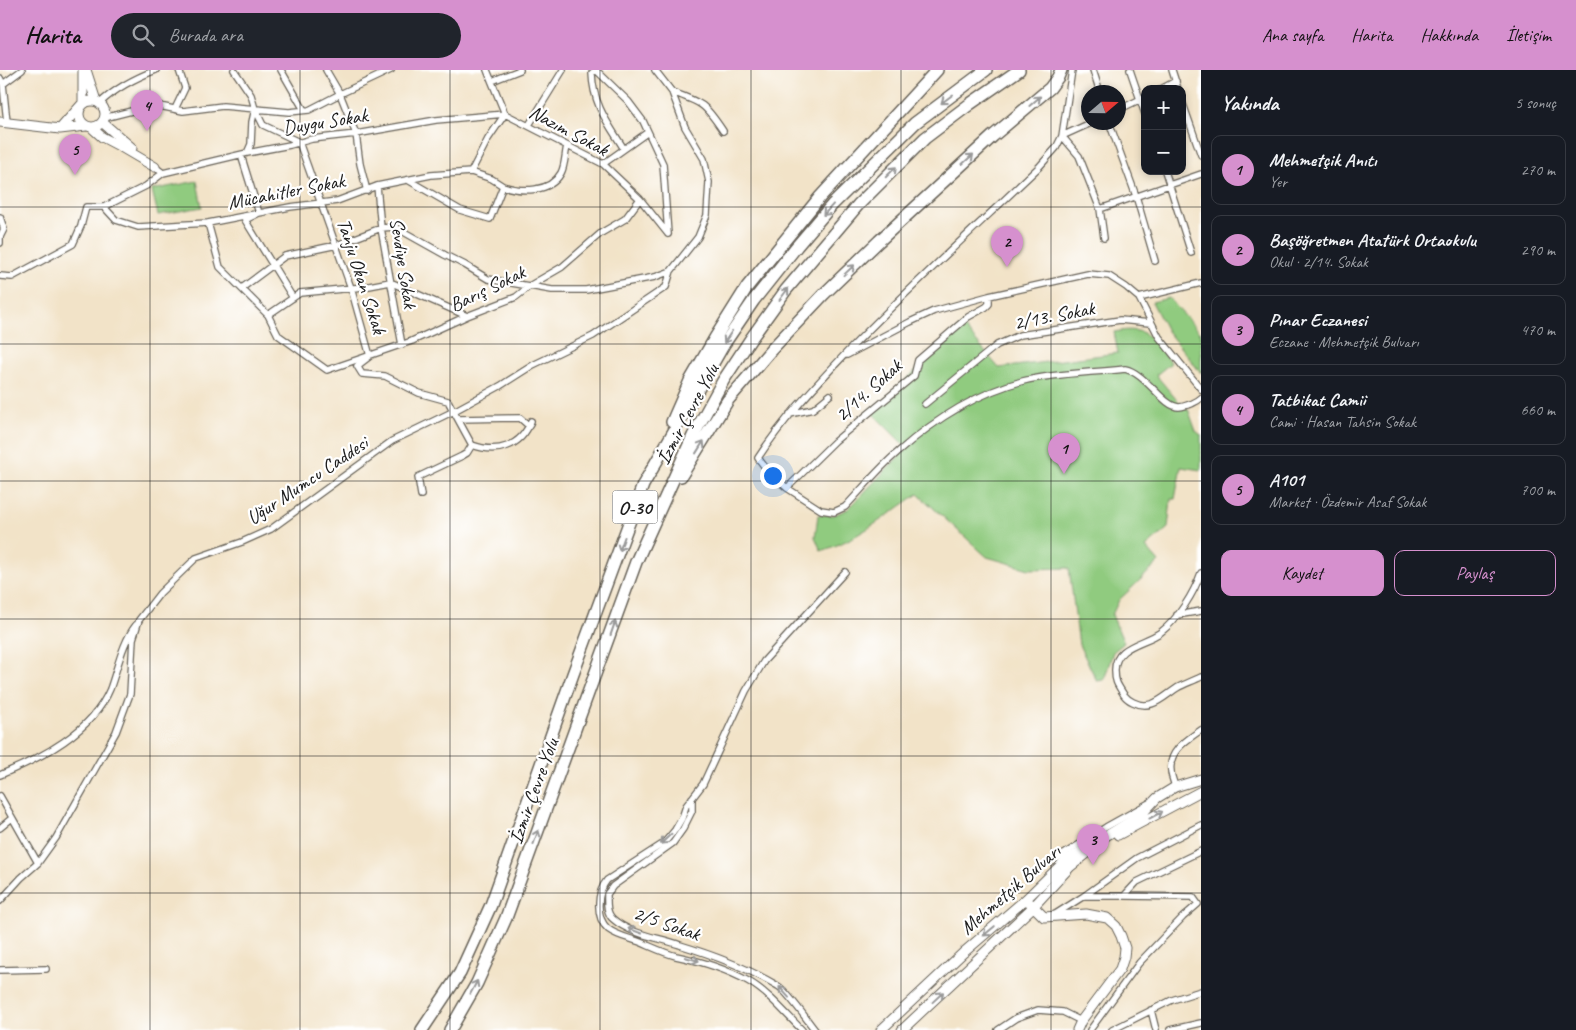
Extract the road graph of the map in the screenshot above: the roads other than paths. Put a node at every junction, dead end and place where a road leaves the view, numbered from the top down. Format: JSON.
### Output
{"nodes":[{"id":1,"x":22,"y":70,"type":"edge"},
{"id":2,"x":84,"y":70,"type":"edge"},
{"id":3,"x":140,"y":70,"type":"edge"},
{"id":4,"x":156,"y":70,"type":"edge"},
{"id":5,"x":179,"y":70,"type":"edge"},
{"id":6,"x":234,"y":70,"type":"edge"},
{"id":7,"x":282,"y":70,"type":"edge"},
{"id":8,"x":326,"y":70,"type":"edge"},
{"id":9,"x":391,"y":70,"type":"edge"},
{"id":10,"x":487,"y":70,"type":"edge"},
{"id":11,"x":520,"y":70,"type":"edge"},
{"id":12,"x":563,"y":70,"type":"edge"},
{"id":13,"x":596,"y":70,"type":"edge"},
{"id":14,"x":655,"y":70,"type":"edge"},
{"id":15,"x":937,"y":70,"type":"edge"},
{"id":16,"x":986,"y":70,"type":"edge"},
{"id":17,"x":1019,"y":70,"type":"edge"},
{"id":18,"x":1061,"y":70,"type":"edge"},
{"id":19,"x":1072,"y":70,"type":"edge"},
{"id":20,"x":1093,"y":70,"type":"edge"},
{"id":21,"x":1130,"y":70,"type":"edge"},
{"id":22,"x":1172,"y":70,"type":"edge"},
{"id":23,"x":0,"y":78,"type":"edge"},
{"id":24,"x":136,"y":78,"type":"junction"},
{"id":25,"x":1176,"y":81,"type":"junction"},
{"id":26,"x":492,"y":82,"type":"junction"},
{"id":27,"x":3,"y":84,"type":"junction"},
{"id":28,"x":1098,"y":85,"type":"edge"},
{"id":29,"x":1168,"y":85,"type":"edge"},
{"id":30,"x":1177,"y":85,"type":"edge"},
{"id":31,"x":672,"y":92,"type":"junction"},
{"id":32,"x":340,"y":94,"type":"junction"},
{"id":33,"x":1141,"y":96,"type":"edge"},
{"id":34,"x":1141,"y":98,"type":"edge"},
{"id":35,"x":98,"y":102,"type":"junction"},
{"id":36,"x":83,"y":103,"type":"junction"},
{"id":37,"x":1126,"y":106,"type":"edge"},
{"id":38,"x":175,"y":109,"type":"junction"},
{"id":39,"x":255,"y":109,"type":"junction"},
{"id":40,"x":304,"y":110,"type":"junction"},
{"id":41,"x":1186,"y":112,"type":"edge"},
{"id":42,"x":505,"y":114,"type":"junction"},
{"id":43,"x":103,"y":120,"type":"junction"},
{"id":44,"x":4,"y":122,"type":"edge"},
{"id":45,"x":88,"y":126,"type":"junction"},
{"id":46,"x":529,"y":126,"type":"junction"},
{"id":47,"x":1081,"y":127,"type":"edge"},
{"id":48,"x":60,"y":129,"type":"junction"},
{"id":49,"x":1112,"y":130,"type":"edge"},
{"id":50,"x":723,"y":131,"type":"dead end"},
{"id":51,"x":648,"y":132,"type":"junction"},
{"id":52,"x":356,"y":134,"type":"junction"},
{"id":53,"x":1062,"y":136,"type":"junction"},
{"id":54,"x":299,"y":142,"type":"junction"},
{"id":55,"x":567,"y":146,"type":"junction"},
{"id":56,"x":624,"y":149,"type":"junction"},
{"id":57,"x":244,"y":154,"type":"junction"},
{"id":58,"x":1201,"y":155,"type":"edge"},
{"id":59,"x":603,"y":164,"type":"junction"},
{"id":60,"x":155,"y":167,"type":"junction"},
{"id":61,"x":471,"y":172,"type":"junction"},
{"id":62,"x":163,"y":173,"type":"junction"},
{"id":63,"x":1201,"y":174,"type":"edge"},
{"id":64,"x":1166,"y":175,"type":"edge"},
{"id":65,"x":408,"y":180,"type":"junction"},
{"id":66,"x":1170,"y":185,"type":"junction"},
{"id":67,"x":377,"y":186,"type":"junction"},
{"id":68,"x":503,"y":186,"type":"junction"},
{"id":69,"x":367,"y":191,"type":"junction"},
{"id":70,"x":1136,"y":196,"type":"junction"},
{"id":71,"x":640,"y":199,"type":"junction"},
{"id":72,"x":320,"y":203,"type":"junction"},
{"id":73,"x":104,"y":206,"type":"junction"},
{"id":74,"x":1100,"y":209,"type":"junction"},
{"id":75,"x":259,"y":213,"type":"junction"},
{"id":76,"x":0,"y":217,"type":"edge"},
{"id":77,"x":208,"y":223,"type":"junction"},
{"id":78,"x":381,"y":228,"type":"junction"},
{"id":79,"x":1104,"y":238,"type":"dead end"},
{"id":80,"x":0,"y":243,"type":"edge"},
{"id":81,"x":337,"y":245,"type":"junction"},
{"id":82,"x":1191,"y":253,"type":"dead end"},
{"id":83,"x":1155,"y":261,"type":"dead end"},
{"id":84,"x":272,"y":265,"type":"junction"},
{"id":85,"x":671,"y":271,"type":"junction"},
{"id":86,"x":0,"y":276,"type":"edge"},
{"id":87,"x":390,"y":282,"type":"junction"},
{"id":88,"x":1201,"y":282,"type":"edge"},
{"id":89,"x":531,"y":285,"type":"junction"},
{"id":90,"x":242,"y":288,"type":"junction"},
{"id":91,"x":351,"y":288,"type":"junction"},
{"id":92,"x":989,"y":296,"type":"junction"},
{"id":93,"x":293,"y":298,"type":"junction"},
{"id":94,"x":1139,"y":298,"type":"junction"},
{"id":95,"x":268,"y":315,"type":"junction"},
{"id":96,"x":467,"y":316,"type":"junction"},
{"id":97,"x":1150,"y":323,"type":"junction"},
{"id":98,"x":402,"y":345,"type":"junction"},
{"id":99,"x":370,"y":356,"type":"junction"},
{"id":100,"x":843,"y":357,"type":"junction"},
{"id":101,"x":1201,"y":389,"type":"edge"},
{"id":102,"x":830,"y":395,"type":"dead end"},
{"id":103,"x":1201,"y":398,"type":"edge"},
{"id":104,"x":925,"y":404,"type":"dead end"},
{"id":105,"x":454,"y":411,"type":"junction"},
{"id":106,"x":790,"y":414,"type":"junction"},
{"id":107,"x":458,"y":418,"type":"junction"},
{"id":108,"x":472,"y":445,"type":"junction"},
{"id":109,"x":643,"y":485,"type":"junction"},
{"id":110,"x":787,"y":488,"type":"junction"},
{"id":111,"x":421,"y":495,"type":"dead end"},
{"id":112,"x":663,"y":502,"type":"junction"},
{"id":113,"x":845,"y":572,"type":"dead end"},
{"id":114,"x":1201,"y":573,"type":"edge"},
{"id":115,"x":1201,"y":611,"type":"edge"},
{"id":116,"x":1177,"y":615,"type":"junction"},
{"id":117,"x":139,"y":620,"type":"junction"},
{"id":118,"x":1201,"y":677,"type":"edge"},
{"id":119,"x":1201,"y":730,"type":"edge"},
{"id":120,"x":0,"y":775,"type":"edge"},
{"id":121,"x":1201,"y":779,"type":"edge"},
{"id":122,"x":1175,"y":787,"type":"junction"},
{"id":123,"x":1201,"y":791,"type":"edge"},
{"id":124,"x":0,"y":796,"type":"edge"},
{"id":125,"x":692,"y":798,"type":"junction"},
{"id":126,"x":12,"y":818,"type":"junction"},
{"id":127,"x":1201,"y":825,"type":"edge"},
{"id":128,"x":0,"y":828,"type":"edge"},
{"id":129,"x":1201,"y":851,"type":"edge"},
{"id":130,"x":38,"y":863,"type":"junction"},
{"id":131,"x":1067,"y":864,"type":"junction"},
{"id":132,"x":1084,"y":896,"type":"junction"},
{"id":133,"x":1124,"y":896,"type":"junction"},
{"id":134,"x":1026,"y":899,"type":"junction"},
{"id":135,"x":0,"y":901,"type":"edge"},
{"id":136,"x":1200,"y":905,"type":"edge"},
{"id":137,"x":1034,"y":906,"type":"junction"},
{"id":138,"x":1051,"y":917,"type":"junction"},
{"id":139,"x":46,"y":969,"type":"dead end"},
{"id":140,"x":0,"y":970,"type":"edge"},
{"id":141,"x":1201,"y":991,"type":"edge"},
{"id":142,"x":1151,"y":1010,"type":"junction"},
{"id":143,"x":1081,"y":1021,"type":"junction"},
{"id":144,"x":1201,"y":1023,"type":"edge"},
{"id":145,"x":422,"y":1030,"type":"edge"},
{"id":146,"x":450,"y":1030,"type":"edge"},
{"id":147,"x":802,"y":1030,"type":"edge"},
{"id":148,"x":815,"y":1030,"type":"edge"},
{"id":149,"x":881,"y":1030,"type":"edge"},
{"id":150,"x":902,"y":1030,"type":"edge"},
{"id":151,"x":998,"y":1030,"type":"edge"},
{"id":152,"x":1077,"y":1030,"type":"edge"},
{"id":153,"x":1090,"y":1030,"type":"edge"},
{"id":154,"x":1112,"y":1030,"type":"edge"},
{"id":155,"x":1156,"y":1030,"type":"edge"},
{"id":156,"x":1170,"y":1030,"type":"edge"}],
"edges":[{"from":1,"to":27,"type":"street"},
{"from":2,"to":35,"type":"main road"},
{"from":2,"to":36,"type":"main road"},
{"from":3,"to":24,"type":"street"},
{"from":4,"to":24,"type":"street"},
{"from":5,"to":38,"type":"street"},
{"from":6,"to":39,"type":"street"},
{"from":7,"to":40,"type":"street"},
{"from":8,"to":32,"type":"street"},
{"from":9,"to":32,"type":"street"},
{"from":10,"to":26,"type":"street","name":"Nazım Sokak"},
{"from":11,"to":26,"type":"street"},
{"from":12,"to":46,"type":"street"},
{"from":13,"to":51,"type":"street"},
{"from":13,"to":56,"type":"street"},
{"from":14,"to":31,"type":"street","name":"Uğur Mumcu Caddesi"},
{"from":15,"to":109,"type":"highway"},
{"from":16,"to":109,"type":"highway","name":"İzmir Çevre Yolu","number":"O-30","one_way":true},
{"from":112,"to":17,"type":"highway","name":"İzmir Çevre Yolu","number":"O-30","one_way":true},
{"from":112,"to":18,"type":"highway","one_way":true},
{"from":19,"to":53,"type":"street"},
{"from":20,"to":28,"type":"street"},
{"from":21,"to":33,"type":"street"},
{"from":22,"to":25,"type":"street"},
{"from":23,"to":27,"type":"street"},
{"from":24,"to":35,"type":"street"},
{"from":25,"to":29,"type":"street"},
{"from":25,"to":30,"type":"street"},
{"from":26,"to":42,"type":"street","name":"Nazım Sokak"},
{"from":27,"to":44,"type":"street"},
{"from":31,"to":50,"type":"street"},
{"from":31,"to":85,"type":"street","name":"Uğur Mumcu Caddesi"},
{"from":32,"to":40,"type":"street"},
{"from":32,"to":52,"type":"street"},
{"from":34,"to":37,"type":"street"},
{"from":35,"to":36,"type":"main road"},
{"from":35,"to":43,"type":"main road"},
{"from":36,"to":45,"type":"main road"},
{"from":36,"to":48,"type":"main road"},
{"from":38,"to":39,"type":"street"},
{"from":38,"to":43,"type":"street"},
{"from":39,"to":40,"type":"street"},
{"from":39,"to":54,"type":"street"},
{"from":39,"to":57,"type":"street"},
{"from":41,"to":58,"type":"street"},
{"from":42,"to":46,"type":"street","name":"Nazım Sokak"},
{"from":42,"to":52,"type":"street","name":"Duygu Sokak"},
{"from":42,"to":61,"type":"street"},
{"from":43,"to":45,"type":"main road"},
{"from":43,"to":60,"type":"main road"},
{"from":44,"to":48,"type":"main road"},
{"from":45,"to":48,"type":"main road"},
{"from":45,"to":60,"type":"main road"},
{"from":46,"to":55,"type":"street","name":"Nazım Sokak"},
{"from":47,"to":53,"type":"street"},
{"from":49,"to":70,"type":"street"},
{"from":51,"to":56,"type":"street"},
{"from":51,"to":71,"type":"street","name":"Nazım Sokak"},
{"from":52,"to":54,"type":"street","name":"Duygu Sokak"},
{"from":52,"to":69,"type":"street"},
{"from":53,"to":74,"type":"street"},
{"from":53,"to":100,"type":"street"},
{"from":54,"to":57,"type":"street","name":"Duygu Sokak"},
{"from":54,"to":72,"type":"street","name":"Tanju Okan Sokak"},
{"from":55,"to":59,"type":"street","name":"Nazım Sokak"},
{"from":55,"to":68,"type":"street"},
{"from":56,"to":59,"type":"street"},
{"from":57,"to":62,"type":"street","name":"Duygu Sokak"},
{"from":57,"to":75,"type":"street"},
{"from":59,"to":71,"type":"street","name":"Nazım Sokak"},
{"from":60,"to":62,"type":"street"},
{"from":61,"to":65,"type":"street","name":"Mücahitler Sokak"},
{"from":61,"to":68,"type":"street"},
{"from":62,"to":73,"type":"street"},
{"from":63,"to":66,"type":"street"},
{"from":64,"to":66,"type":"street"},
{"from":65,"to":67,"type":"street","name":"Mücahitler Sokak"},
{"from":65,"to":68,"type":"street"},
{"from":66,"to":70,"type":"street"},
{"from":66,"to":82,"type":"street"},
{"from":67,"to":69,"type":"street","name":"Mücahitler Sokak"},
{"from":67,"to":78,"type":"street","name":"Sevdiye Sokak"},
{"from":69,"to":72,"type":"street","name":"Mücahitler Sokak"},
{"from":70,"to":74,"type":"street"},
{"from":70,"to":83,"type":"street"},
{"from":71,"to":89,"type":"street","name":"Barış Sokak"},
{"from":72,"to":75,"type":"street","name":"Mücahitler Sokak"},
{"from":72,"to":81,"type":"street","name":"Tanju Okan Sokak"},
{"from":73,"to":77,"type":"street","name":"Mücahitler Sokak"},
{"from":73,"to":86,"type":"street"},
{"from":74,"to":79,"type":"street"},
{"from":75,"to":77,"type":"street","name":"Mücahitler Sokak"},
{"from":75,"to":84,"type":"street"},
{"from":76,"to":80,"type":"street"},
{"from":77,"to":90,"type":"street"},
{"from":78,"to":81,"type":"street"},
{"from":78,"to":87,"type":"street","name":"Sevdiye Sokak"},
{"from":78,"to":89,"type":"street"},
{"from":81,"to":84,"type":"street"},
{"from":81,"to":91,"type":"street","name":"Tanju Okan Sokak"},
{"from":84,"to":90,"type":"street"},
{"from":84,"to":93,"type":"street"},
{"from":85,"to":89,"type":"street"},
{"from":85,"to":105,"type":"street","name":"Uğur Mumcu Caddesi"},
{"from":87,"to":91,"type":"street"},
{"from":87,"to":96,"type":"street"},
{"from":87,"to":98,"type":"street","name":"Sevdiye Sokak"},
{"from":88,"to":94,"type":"street"},
{"from":89,"to":96,"type":"street","name":"Barış Sokak"},
{"from":90,"to":95,"type":"street"},
{"from":91,"to":93,"type":"street"},
{"from":91,"to":99,"type":"street","name":"Tanju Okan Sokak"},
{"from":92,"to":94,"type":"street","name":"2/14. Sokak"},
{"from":92,"to":100,"type":"street","name":"2/14. Sokak"},
{"from":92,"to":110,"type":"street","name":"2/14. Sokak"},
{"from":93,"to":95,"type":"street"},
{"from":94,"to":97,"type":"street"},
{"from":95,"to":99,"type":"street","name":"Barış Sokak"},
{"from":96,"to":98,"type":"street","name":"Barış Sokak"},
{"from":97,"to":101,"type":"street"},
{"from":97,"to":104,"type":"street","name":"2/13. Sokak"},
{"from":98,"to":99,"type":"street","name":"Barış Sokak"},
{"from":99,"to":105,"type":"street","name":"Tanju Okan Sokak"},
{"from":100,"to":106,"type":"street"},
{"from":102,"to":106,"type":"street"},
{"from":103,"to":110,"type":"street"},
{"from":105,"to":107,"type":"street"},
{"from":105,"to":117,"type":"street","name":"Uğur Mumcu Caddesi"},
{"from":106,"to":110,"type":"street"},
{"from":107,"to":108,"type":"street"},
{"from":107,"to":108,"type":"street"},
{"from":108,"to":111,"type":"street"},
{"from":109,"to":145,"type":"highway","name":"İzmir Çevre Yolu","number":"O-30","one_way":true},
{"from":146,"to":112,"type":"highway","name":"İzmir Çevre Yolu","number":"O-30","one_way":true},
{"from":113,"to":125,"type":"street","name":"2/5 Sokak"},
{"from":114,"to":116,"type":"street"},
{"from":115,"to":116,"type":"street"},
{"from":116,"to":118,"type":"street"},
{"from":117,"to":120,"type":"street"},
{"from":117,"to":130,"type":"street","name":"Uğur Mumcu Caddesi"},
{"from":119,"to":122,"type":"street"},
{"from":121,"to":122,"type":"main road","name":"Mehmetçik Bulvarı"},
{"from":122,"to":131,"type":"main road","name":"Mehmetçik Bulvarı"},
{"from":131,"to":123,"type":"main road","name":"Mehmetçik Bulvarı","one_way":true},
{"from":124,"to":126,"type":"street"},
{"from":125,"to":147,"type":"street","name":"2/5 Sokak","one_way":true},
{"from":148,"to":125,"type":"street","name":"2/5 Sokak","one_way":true},
{"from":126,"to":128,"type":"street"},
{"from":126,"to":130,"type":"street"},
{"from":127,"to":132,"type":"street"},
{"from":129,"to":133,"type":"street"},
{"from":130,"to":135,"type":"street","name":"Uğur Mumcu Caddesi"},
{"from":131,"to":134,"type":"main road","name":"Mehmetçik Bulvarı"},
{"from":131,"to":137,"type":"main road","name":"Mehmetçik Bulvarı"},
{"from":132,"to":133,"type":"street"},
{"from":132,"to":138,"type":"street"},
{"from":133,"to":136,"type":"street"},
{"from":134,"to":137,"type":"main road"},
{"from":134,"to":149,"type":"main road","name":"Mehmetçik Bulvarı","one_way":true},
{"from":136,"to":153,"type":"street"},
{"from":137,"to":138,"type":"main road"},
{"from":150,"to":137,"type":"main road","name":"Mehmetçik Bulvarı","one_way":true},
{"from":138,"to":143,"type":"main road"},
{"from":139,"to":140,"type":"street"},
{"from":141,"to":142,"type":"street"},
{"from":142,"to":154,"type":"street"},
{"from":142,"to":155,"type":"street"},
{"from":143,"to":151,"type":"street"},
{"from":143,"to":152,"type":"main road"},
{"from":144,"to":156,"type":"street"}]}
